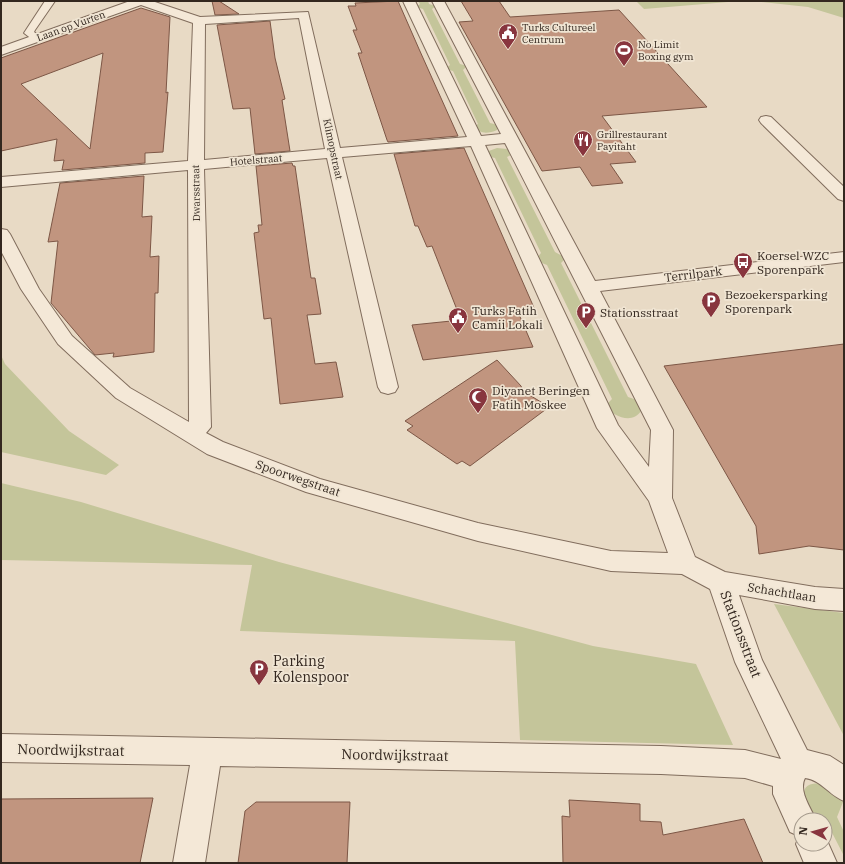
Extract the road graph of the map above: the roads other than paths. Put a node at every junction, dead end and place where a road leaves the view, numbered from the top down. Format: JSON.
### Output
{"nodes":[{"id":1,"x":50,"y":1,"type":"edge"},
{"id":2,"x":141,"y":1,"type":"edge"},
{"id":3,"x":409,"y":1,"type":"edge"},
{"id":4,"x":438,"y":1,"type":"edge"},
{"id":5,"x":199,"y":21,"type":"junction"},
{"id":6,"x":37,"y":38,"type":"junction"},
{"id":7,"x":1,"y":50,"type":"edge"},
{"id":8,"x":766,"y":120,"type":"dead end"},
{"id":9,"x":511,"y":138,"type":"junction"},
{"id":10,"x":476,"y":141,"type":"junction"},
{"id":11,"x":334,"y":154,"type":"junction"},
{"id":12,"x":196,"y":165,"type":"junction"},
{"id":13,"x":1,"y":182,"type":"edge"},
{"id":14,"x":844,"y":196,"type":"edge"},
{"id":15,"x":1,"y":234,"type":"edge"},
{"id":16,"x":844,"y":257,"type":"edge"},
{"id":17,"x":590,"y":286,"type":"junction"},
{"id":18,"x":388,"y":387,"type":"dead end"},
{"id":19,"x":200,"y":427,"type":"dead end"},
{"id":20,"x":660,"y":498,"type":"junction"},
{"id":21,"x":685,"y":564,"type":"junction"},
{"id":22,"x":721,"y":582,"type":"junction"},
{"id":23,"x":844,"y":600,"type":"edge"},
{"id":24,"x":1,"y":748,"type":"edge"},
{"id":25,"x":207,"y":752,"type":"junction"},
{"id":26,"x":793,"y":770,"type":"junction"},
{"id":27,"x":844,"y":786,"type":"edge"},
{"id":28,"x":797,"y":812,"type":"edge"},
{"id":29,"x":816,"y":852,"type":"edge"},
{"id":30,"x":189,"y":863,"type":"edge"},
{"id":31,"x":821,"y":863,"type":"edge"}],
"edges":[{"from":1,"to":6,"type":"lane"},
{"from":2,"to":5,"type":"street"},
{"from":2,"to":6,"type":"street","name":"Laan op Vurten"},
{"from":3,"to":10,"type":"street"},
{"from":4,"to":9,"type":"street"},
{"from":5,"to":11,"type":"street","name":"Klimopstraat"},
{"from":5,"to":12,"type":"street","name":"Dwarsstraat"},
{"from":6,"to":7,"type":"street","name":"Laan op Vurten"},
{"from":8,"to":14,"type":"street"},
{"from":9,"to":10,"type":"street","name":"Hotelstraat"},
{"from":9,"to":17,"type":"street"},
{"from":10,"to":11,"type":"street","name":"Hotelstraat"},
{"from":10,"to":20,"type":"street"},
{"from":11,"to":12,"type":"street","name":"Hotelstraat"},
{"from":11,"to":18,"type":"street","name":"Klimopstraat"},
{"from":12,"to":13,"type":"street","name":"Hotelstraat"},
{"from":12,"to":19,"type":"street","name":"Dwarsstraat"},
{"from":15,"to":21,"type":"street","name":"Spoorwegstraat"},
{"from":16,"to":17,"type":"street","name":"Terrilpark"},
{"from":17,"to":20,"type":"street"},
{"from":20,"to":21,"type":"street"},
{"from":21,"to":22,"type":"street","name":"Stationsstraat"},
{"from":22,"to":23,"type":"street","name":"Schachtlaan"},
{"from":22,"to":26,"type":"street","name":"Stationsstraat"},
{"from":24,"to":25,"type":"street","name":"Noordwijkstraat"},
{"from":25,"to":26,"type":"street","name":"Noordwijkstraat"},
{"from":25,"to":30,"type":"street"},
{"from":26,"to":27,"type":"street"},
{"from":26,"to":28,"type":"street","name":"Stationsstraat"},
{"from":29,"to":31,"type":"street"}]}
